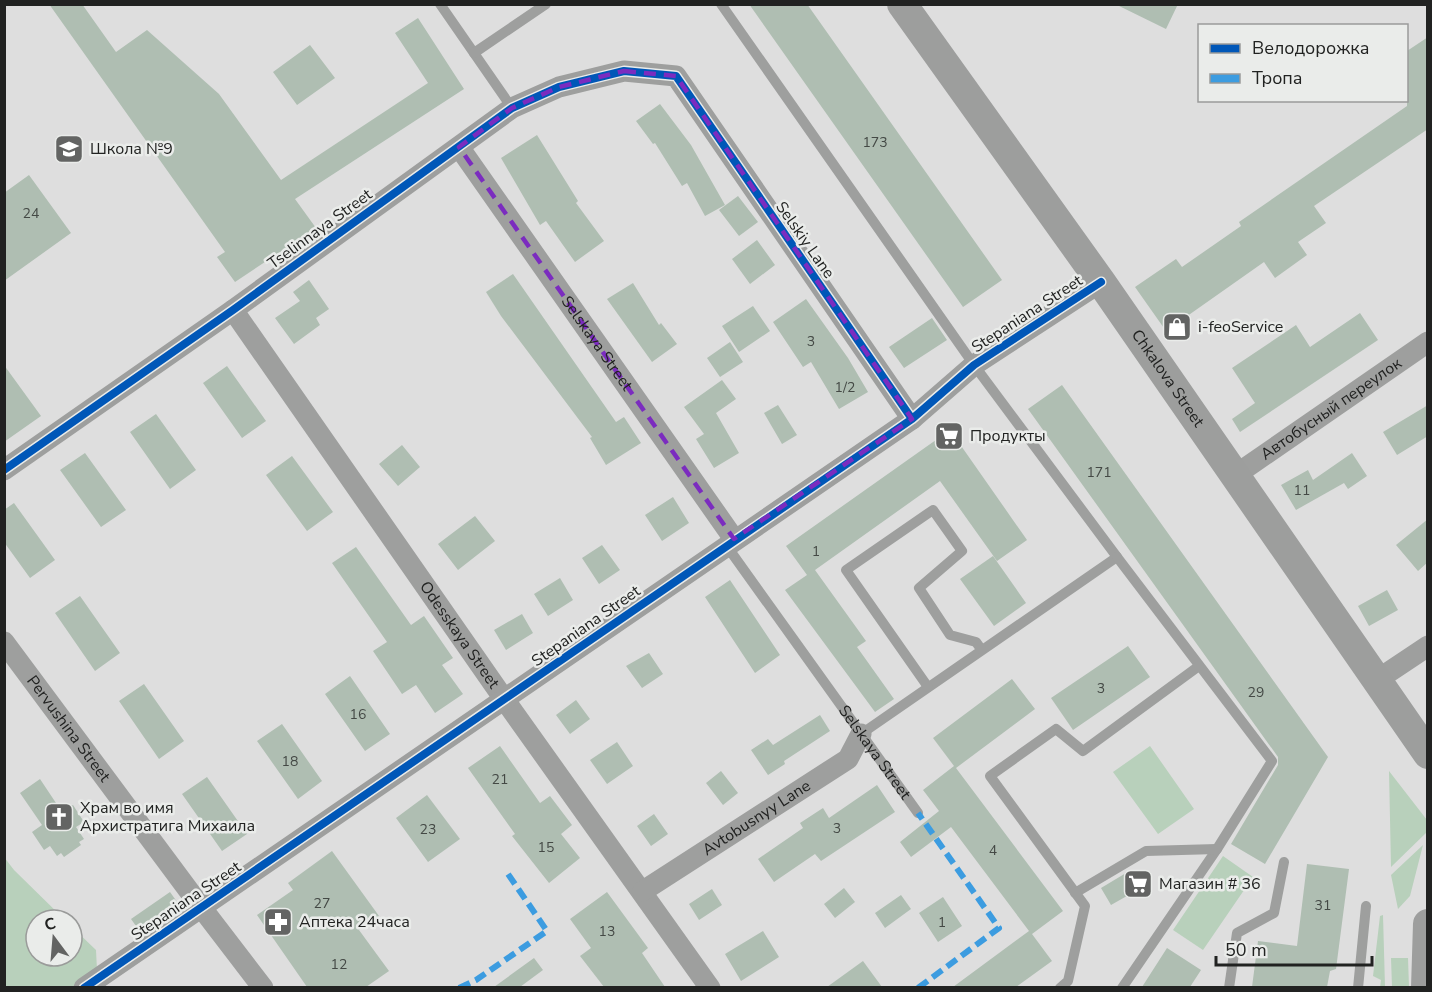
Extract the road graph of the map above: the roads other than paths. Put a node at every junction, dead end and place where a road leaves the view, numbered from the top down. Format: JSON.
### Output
{"nodes":[{"id":1,"x":440,"y":4,"type":"edge"},
{"id":2,"x":546,"y":4,"type":"edge"},
{"id":3,"x":721,"y":4,"type":"edge"},
{"id":4,"x":902,"y":4,"type":"edge"},
{"id":5,"x":474,"y":53,"type":"junction"},
{"id":6,"x":676,"y":76,"type":"joint"},
{"id":7,"x":512,"y":108,"type":"junction"},
{"id":8,"x":459,"y":147,"type":"junction"},
{"id":9,"x":1101,"y":282,"type":"junction"},
{"id":10,"x":233,"y":310,"type":"junction"},
{"id":11,"x":1428,"y":342,"type":"edge"},
{"id":12,"x":974,"y":365,"type":"junction"},
{"id":13,"x":912,"y":419,"type":"junction"},
{"id":14,"x":4,"y":470,"type":"edge"},
{"id":15,"x":1234,"y":476,"type":"junction"},
{"id":16,"x":730,"y":542,"type":"junction"},
{"id":17,"x":1117,"y":557,"type":"junction"},
{"id":18,"x":4,"y":642,"type":"edge"},
{"id":19,"x":1428,"y":646,"type":"edge"},
{"id":20,"x":981,"y":649,"type":"junction"},
{"id":21,"x":1199,"y":666,"type":"junction"},
{"id":22,"x":1377,"y":680,"type":"junction"},
{"id":23,"x":928,"y":687,"type":"junction"},
{"id":24,"x":504,"y":699,"type":"junction"},
{"id":25,"x":861,"y":734,"type":"junction"},
{"id":26,"x":1428,"y":754,"type":"edge"},
{"id":27,"x":918,"y":813,"type":"dead end"},
{"id":28,"x":1217,"y":849,"type":"junction"},
{"id":29,"x":1284,"y":862,"type":"dead end"},
{"id":30,"x":643,"y":891,"type":"junction"},
{"id":31,"x":1075,"y":893,"type":"junction"},
{"id":32,"x":1366,"y":906,"type":"dead end"},
{"id":33,"x":201,"y":907,"type":"junction"},
{"id":34,"x":1428,"y":924,"type":"edge"},
{"id":35,"x":1067,"y":985,"type":"edge"},
{"id":36,"x":84,"y":987,"type":"edge"},
{"id":37,"x":263,"y":987,"type":"edge"},
{"id":38,"x":710,"y":987,"type":"edge"},
{"id":39,"x":1122,"y":987,"type":"edge"},
{"id":40,"x":1229,"y":987,"type":"edge"},
{"id":41,"x":1358,"y":987,"type":"edge"},
{"id":42,"x":1426,"y":987,"type":"edge"}],
"edges":[{"from":1,"to":5,"type":"lane"},
{"from":2,"to":5,"type":"lane"},
{"from":3,"to":12,"type":"lane"},
{"from":4,"to":9,"type":"main road","name":"Chkalova Street"},
{"from":5,"to":7,"type":"lane"},
{"from":6,"to":7,"type":"street","name":"Tselinnaya Street"},
{"from":6,"to":13,"type":"street","name":"Selskiy Lane"},
{"from":7,"to":8,"type":"street","name":"Tselinnaya Street"},
{"from":8,"to":10,"type":"street","name":"Tselinnaya Street"},
{"from":8,"to":16,"type":"street","name":"Selskaya Street"},
{"from":9,"to":12,"type":"street","name":"Stepaniana Street"},
{"from":9,"to":15,"type":"main road","name":"Chkalova Street"},
{"from":10,"to":14,"type":"street","name":"Tselinnaya Street"},
{"from":10,"to":24,"type":"street","name":"Odesskaya Street"},
{"from":11,"to":15,"type":"street","name":"Автобусный переулок"},
{"from":12,"to":13,"type":"street","name":"Stepaniana Street"},
{"from":12,"to":17,"type":"lane"},
{"from":13,"to":16,"type":"street","name":"Stepaniana Street"},
{"from":15,"to":22,"type":"main road","name":"Chkalova Street"},
{"from":16,"to":24,"type":"street","name":"Stepaniana Street"},
{"from":16,"to":25,"type":"lane","name":"Selskaya Street"},
{"from":17,"to":20,"type":"lane"},
{"from":17,"to":21,"type":"lane"},
{"from":18,"to":33,"type":"street","name":"Pervushina Street"},
{"from":19,"to":22,"type":"street"},
{"from":20,"to":23,"type":"lane"},
{"from":20,"to":23,"type":"lane"},
{"from":21,"to":28,"type":"lane"},
{"from":21,"to":31,"type":"lane"},
{"from":22,"to":26,"type":"main road","name":"Chkalova Street"},
{"from":23,"to":25,"type":"lane"},
{"from":24,"to":30,"type":"street","name":"Odesskaya Street"},
{"from":24,"to":33,"type":"street","name":"Stepaniana Street"},
{"from":25,"to":27,"type":"lane","name":"Selskaya Street"},
{"from":25,"to":30,"type":"street","name":"Avtobusnyy Lane"},
{"from":28,"to":31,"type":"lane"},
{"from":28,"to":39,"type":"lane"},
{"from":29,"to":40,"type":"lane"},
{"from":30,"to":38,"type":"street","name":"Odesskaya Street"},
{"from":31,"to":35,"type":"lane"},
{"from":32,"to":41,"type":"lane"},
{"from":33,"to":36,"type":"street","name":"Stepaniana Street"},
{"from":33,"to":37,"type":"street","name":"Pervushina Street"},
{"from":34,"to":42,"type":"main road"}]}
